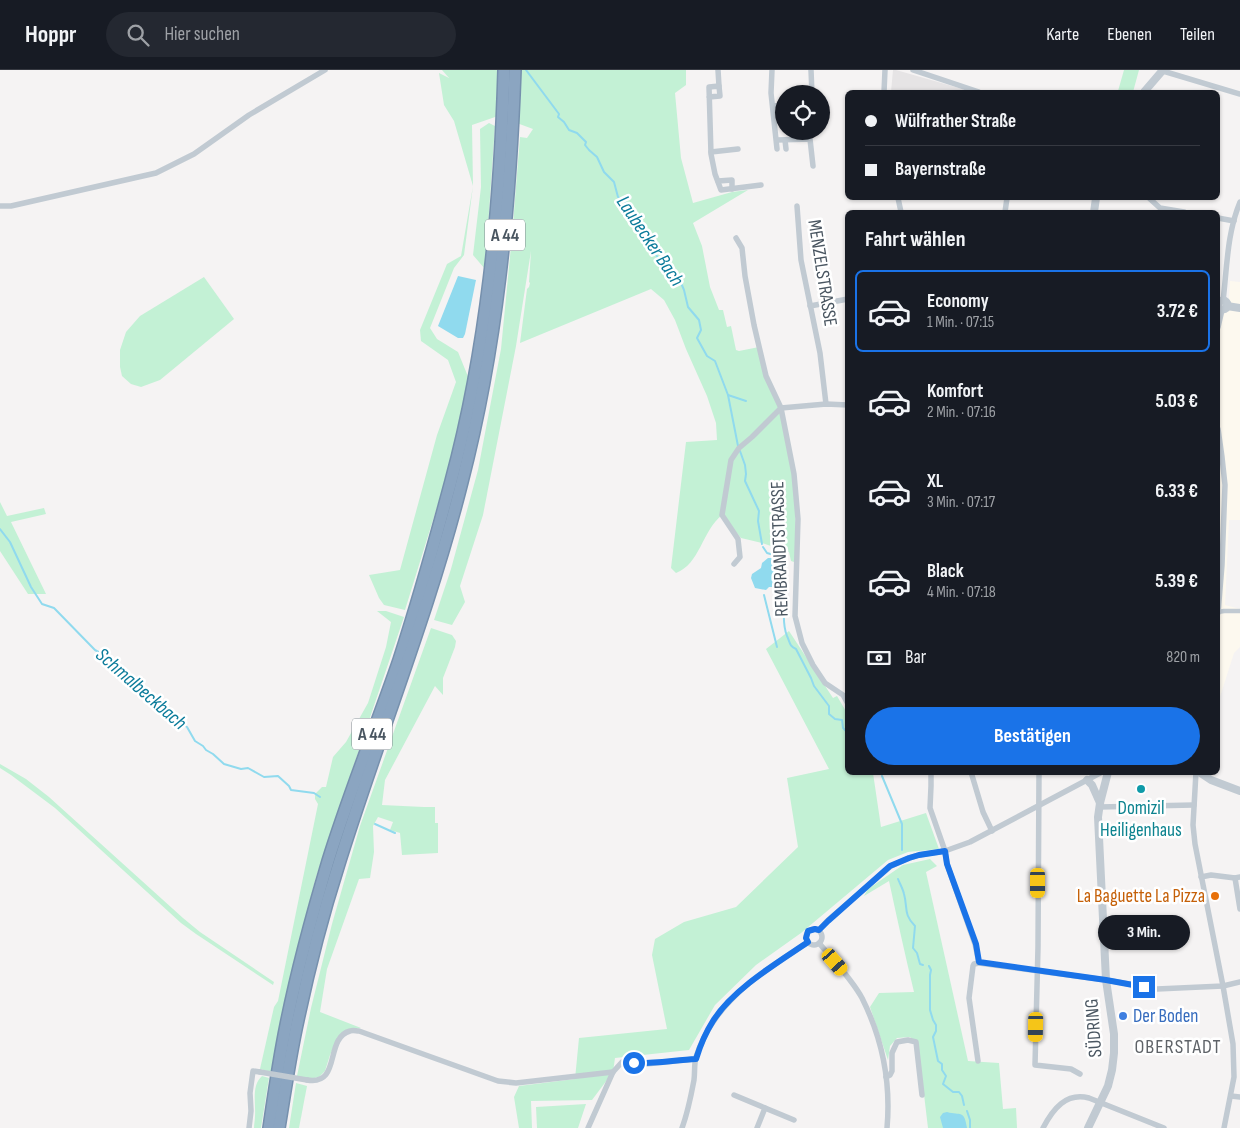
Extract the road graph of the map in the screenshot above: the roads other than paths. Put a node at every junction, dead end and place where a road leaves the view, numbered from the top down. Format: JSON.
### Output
{"nodes":[{"id":1,"x":325,"y":70,"type":"edge"},
{"id":2,"x":504,"y":70,"type":"edge"},
{"id":3,"x":515,"y":70,"type":"edge"},
{"id":4,"x":718,"y":70,"type":"edge"},
{"id":5,"x":772,"y":70,"type":"edge"},
{"id":6,"x":811,"y":70,"type":"edge"},
{"id":7,"x":885,"y":70,"type":"edge"},
{"id":8,"x":914,"y":70,"type":"edge"},
{"id":9,"x":1163,"y":70,"type":"edge"},
{"id":10,"x":812,"y":85,"type":"edge"},
{"id":11,"x":719,"y":86,"type":"junction"},
{"id":12,"x":884,"y":90,"type":"edge"},
{"id":13,"x":973,"y":90,"type":"edge"},
{"id":14,"x":1146,"y":90,"type":"edge"},
{"id":15,"x":1240,"y":94,"type":"edge"},
{"id":16,"x":709,"y":97,"type":"junction"},
{"id":17,"x":773,"y":106,"type":"joint"},
{"id":18,"x":775,"y":123,"type":"edge"},
{"id":19,"x":508,"y":126,"type":"junction"},
{"id":20,"x":777,"y":140,"type":"edge"},
{"id":21,"x":785,"y":140,"type":"edge"},
{"id":22,"x":810,"y":140,"type":"edge"},
{"id":23,"x":738,"y":149,"type":"dead end"},
{"id":24,"x":777,"y":149,"type":"dead end"},
{"id":25,"x":786,"y":149,"type":"dead end"},
{"id":26,"x":711,"y":152,"type":"junction"},
{"id":27,"x":813,"y":166,"type":"dead end"},
{"id":28,"x":718,"y":181,"type":"junction"},
{"id":29,"x":761,"y":185,"type":"dead end"},
{"id":30,"x":732,"y":189,"type":"junction"},
{"id":31,"x":1150,"y":200,"type":"edge"},
{"id":32,"x":1240,"y":202,"type":"edge"},
{"id":33,"x":0,"y":206,"type":"edge"},
{"id":34,"x":797,"y":206,"type":"dead end"},
{"id":35,"x":1172,"y":210,"type":"edge"},
{"id":36,"x":1220,"y":218,"type":"edge"},
{"id":37,"x":1234,"y":221,"type":"junction"},
{"id":38,"x":736,"y":238,"type":"dead end"},
{"id":39,"x":845,"y":299,"type":"edge"},
{"id":40,"x":810,"y":306,"type":"junction"},
{"id":41,"x":1221,"y":306,"type":"edge"},
{"id":42,"x":1240,"y":308,"type":"edge"},
{"id":43,"x":826,"y":404,"type":"junction"},
{"id":44,"x":845,"y":404,"type":"edge"},
{"id":45,"x":781,"y":408,"type":"junction"},
{"id":46,"x":1220,"y":442,"type":"edge"},
{"id":47,"x":734,"y":564,"type":"dead end"},
{"id":48,"x":1220,"y":589,"type":"edge"},
{"id":49,"x":1240,"y":611,"type":"edge"},
{"id":50,"x":1220,"y":612,"type":"edge"},
{"id":51,"x":845,"y":694,"type":"edge"},
{"id":52,"x":930,"y":775,"type":"edge"},
{"id":53,"x":972,"y":775,"type":"edge"},
{"id":54,"x":1039,"y":775,"type":"edge"},
{"id":55,"x":1096,"y":775,"type":"edge"},
{"id":56,"x":1107,"y":775,"type":"edge"},
{"id":57,"x":1197,"y":775,"type":"edge"},
{"id":58,"x":1202,"y":775,"type":"edge"},
{"id":59,"x":1087,"y":780,"type":"junction"},
{"id":60,"x":1240,"y":791,"type":"edge"},
{"id":61,"x":1099,"y":805,"type":"junction"},
{"id":62,"x":1194,"y":805,"type":"junction"},
{"id":63,"x":1038,"y":806,"type":"junction"},
{"id":64,"x":992,"y":831,"type":"junction"},
{"id":65,"x":945,"y":851,"type":"junction"},
{"id":66,"x":1201,"y":877,"type":"junction"},
{"id":67,"x":1238,"y":878,"type":"edge"},
{"id":68,"x":1240,"y":909,"type":"edge"},
{"id":69,"x":819,"y":930,"type":"junction"},
{"id":70,"x":808,"y":942,"type":"junction"},
{"id":71,"x":820,"y":943,"type":"junction"},
{"id":72,"x":979,"y":962,"type":"junction"},
{"id":73,"x":1037,"y":970,"type":"junction"},
{"id":74,"x":1106,"y":980,"type":"junction"},
{"id":75,"x":1240,"y":982,"type":"edge"},
{"id":76,"x":1223,"y":986,"type":"junction"},
{"id":77,"x":696,"y":1059,"type":"junction"},
{"id":78,"x":978,"y":1061,"type":"dead end"},
{"id":79,"x":612,"y":1072,"type":"junction"},
{"id":80,"x":1080,"y":1074,"type":"dead end"},
{"id":81,"x":886,"y":1077,"type":"junction"},
{"id":82,"x":734,"y":1095,"type":"dead end"},
{"id":83,"x":922,"y":1095,"type":"dead end"},
{"id":84,"x":1231,"y":1096,"type":"junction"},
{"id":85,"x":1240,"y":1097,"type":"edge"},
{"id":86,"x":1100,"y":1102,"type":"junction"},
{"id":87,"x":765,"y":1108,"type":"junction"},
{"id":88,"x":794,"y":1120,"type":"dead end"},
{"id":89,"x":249,"y":1128,"type":"edge"},
{"id":90,"x":269,"y":1128,"type":"edge"},
{"id":91,"x":279,"y":1128,"type":"edge"},
{"id":92,"x":588,"y":1128,"type":"edge"},
{"id":93,"x":682,"y":1128,"type":"edge"},
{"id":94,"x":757,"y":1128,"type":"edge"},
{"id":95,"x":887,"y":1128,"type":"edge"},
{"id":96,"x":1043,"y":1128,"type":"edge"},
{"id":97,"x":1088,"y":1128,"type":"edge"},
{"id":98,"x":1164,"y":1128,"type":"edge"},
{"id":99,"x":1224,"y":1128,"type":"edge"}],
"edges":[{"from":1,"to":33,"type":"street"},
{"from":2,"to":19,"type":"highway","number":"A 44"},
{"from":3,"to":19,"type":"highway","number":"A 44"},
{"from":4,"to":11,"type":"street"},
{"from":5,"to":17,"type":"street"},
{"from":6,"to":10,"type":"street"},
{"from":7,"to":12,"type":"street"},
{"from":8,"to":13,"type":"street"},
{"from":9,"to":14,"type":"street"},
{"from":9,"to":15,"type":"street"},
{"from":11,"to":16,"type":"street"},
{"from":11,"to":16,"type":"street"},
{"from":16,"to":26,"type":"street"},
{"from":17,"to":18,"type":"street"},
{"from":19,"to":90,"type":"highway","number":"A 44"},
{"from":19,"to":91,"type":"highway","number":"A 44"},
{"from":20,"to":24,"type":"street"},
{"from":21,"to":25,"type":"street"},
{"from":22,"to":27,"type":"street"},
{"from":23,"to":26,"type":"street"},
{"from":26,"to":28,"type":"street"},
{"from":28,"to":30,"type":"street"},
{"from":28,"to":30,"type":"street"},
{"from":29,"to":30,"type":"street"},
{"from":31,"to":35,"type":"street"},
{"from":32,"to":37,"type":"street"},
{"from":34,"to":40,"type":"street","name":"MENZELSTRASSE"},
{"from":36,"to":37,"type":"street"},
{"from":37,"to":41,"type":"street"},
{"from":38,"to":45,"type":"street","name":"REMBRANDTSTRASSE"},
{"from":39,"to":40,"type":"street"},
{"from":40,"to":43,"type":"street","name":"MENZELSTRASSE"},
{"from":41,"to":42,"type":"street"},
{"from":43,"to":44,"type":"street"},
{"from":43,"to":45,"type":"street"},
{"from":45,"to":47,"type":"street"},
{"from":45,"to":51,"type":"street","name":"REMBRANDTSTRASSE"},
{"from":46,"to":48,"type":"street"},
{"from":49,"to":50,"type":"street"},
{"from":52,"to":65,"type":"street"},
{"from":53,"to":64,"type":"street"},
{"from":54,"to":63,"type":"street"},
{"from":55,"to":59,"type":"street"},
{"from":56,"to":61,"type":"street","name":"SÜDRING"},
{"from":57,"to":62,"type":"street"},
{"from":58,"to":60,"type":"street"},
{"from":59,"to":61,"type":"street"},
{"from":59,"to":63,"type":"street"},
{"from":61,"to":62,"type":"street"},
{"from":61,"to":74,"type":"street","name":"SÜDRING"},
{"from":62,"to":66,"type":"street"},
{"from":63,"to":64,"type":"street"},
{"from":63,"to":73,"type":"street"},
{"from":64,"to":65,"type":"street"},
{"from":65,"to":69,"type":"street"},
{"from":65,"to":72,"type":"street"},
{"from":66,"to":67,"type":"street"},
{"from":66,"to":76,"type":"street"},
{"from":67,"to":68,"type":"street"},
{"from":69,"to":70,"type":"street"},
{"from":69,"to":71,"type":"street"},
{"from":70,"to":71,"type":"street"},
{"from":70,"to":77,"type":"street"},
{"from":71,"to":81,"type":"street"},
{"from":72,"to":73,"type":"street"},
{"from":72,"to":78,"type":"street"},
{"from":73,"to":74,"type":"street"},
{"from":73,"to":80,"type":"street"},
{"from":74,"to":76,"type":"street"},
{"from":74,"to":86,"type":"street","name":"SÜDRING"},
{"from":75,"to":76,"type":"street"},
{"from":76,"to":84,"type":"street"},
{"from":77,"to":79,"type":"street"},
{"from":77,"to":93,"type":"street"},
{"from":79,"to":89,"type":"street","bridge":true},
{"from":79,"to":92,"type":"street"},
{"from":81,"to":83,"type":"street"},
{"from":81,"to":95,"type":"street"},
{"from":82,"to":87,"type":"street"},
{"from":84,"to":85,"type":"street"},
{"from":84,"to":99,"type":"street"},
{"from":86,"to":96,"type":"street"},
{"from":86,"to":97,"type":"street","name":"SÜDRING"},
{"from":86,"to":98,"type":"street"},
{"from":87,"to":88,"type":"street"},
{"from":87,"to":94,"type":"street"}]}
